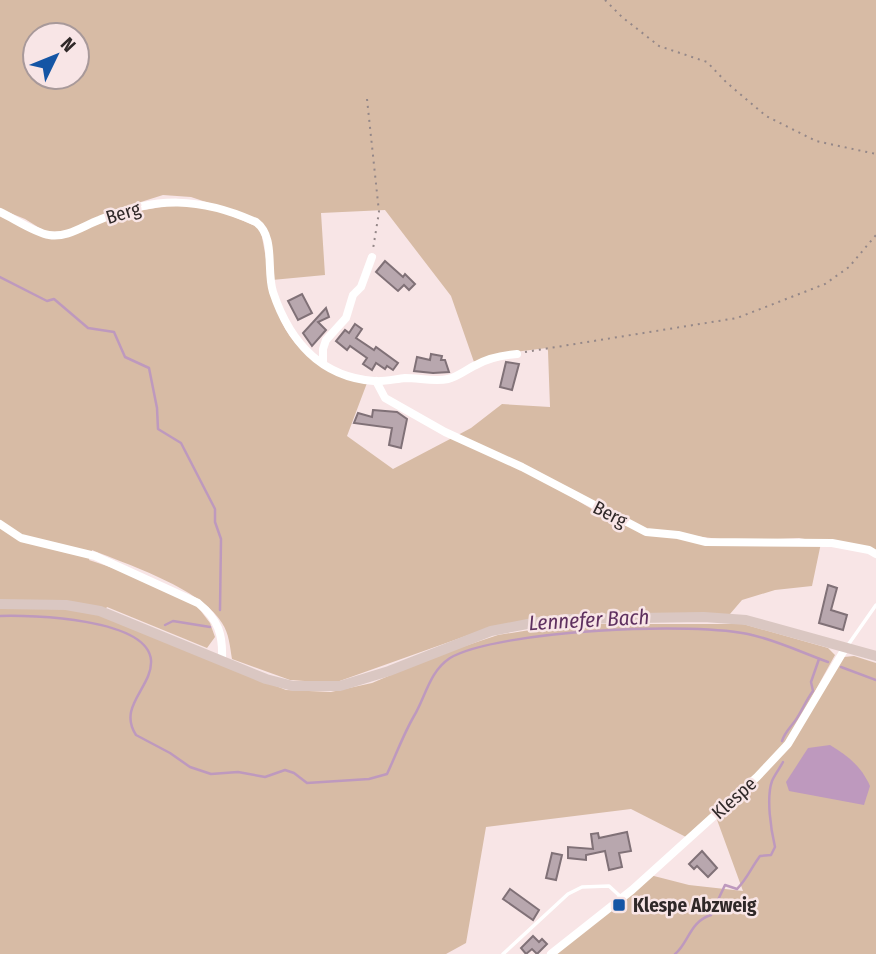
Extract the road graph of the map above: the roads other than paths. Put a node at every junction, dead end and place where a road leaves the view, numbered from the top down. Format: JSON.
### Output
{"nodes":[{"id":1,"x":0,"y":212,"type":"edge"},
{"id":2,"x":372,"y":257,"type":"road end"},
{"id":3,"x":517,"y":354,"type":"road end"},
{"id":4,"x":323,"y":363,"type":"junction"},
{"id":5,"x":376,"y":381,"type":"junction"},
{"id":6,"x":0,"y":524,"type":"edge"},
{"id":7,"x":876,"y":554,"type":"edge"},
{"id":8,"x":0,"y":604,"type":"edge"},
{"id":9,"x":876,"y":605,"type":"edge"},
{"id":10,"x":846,"y":647,"type":"junction"},
{"id":11,"x":876,"y":656,"type":"edge"},
{"id":12,"x":222,"y":660,"type":"junction"},
{"id":13,"x":622,"y":898,"type":"junction"},
{"id":14,"x":503,"y":954,"type":"edge"},
{"id":15,"x":551,"y":954,"type":"edge"}],
"edges":[{"from":1,"to":4,"type":"street","name":"Berg"},
{"from":2,"to":4,"type":"street"},
{"from":3,"to":5,"type":"street","name":"Berg"},
{"from":4,"to":5,"type":"street","name":"Berg"},
{"from":5,"to":7,"type":"street","name":"Berg"},
{"from":6,"to":12,"type":"street"},
{"from":8,"to":12,"type":"main road"},
{"from":9,"to":10,"type":"lane","name":"Klespe"},
{"from":10,"to":11,"type":"main road"},
{"from":10,"to":12,"type":"main road"},
{"from":10,"to":13,"type":"street","name":"Klespe"},
{"from":13,"to":14,"type":"lane"},
{"from":13,"to":15,"type":"street","name":"Klespe"}]}
